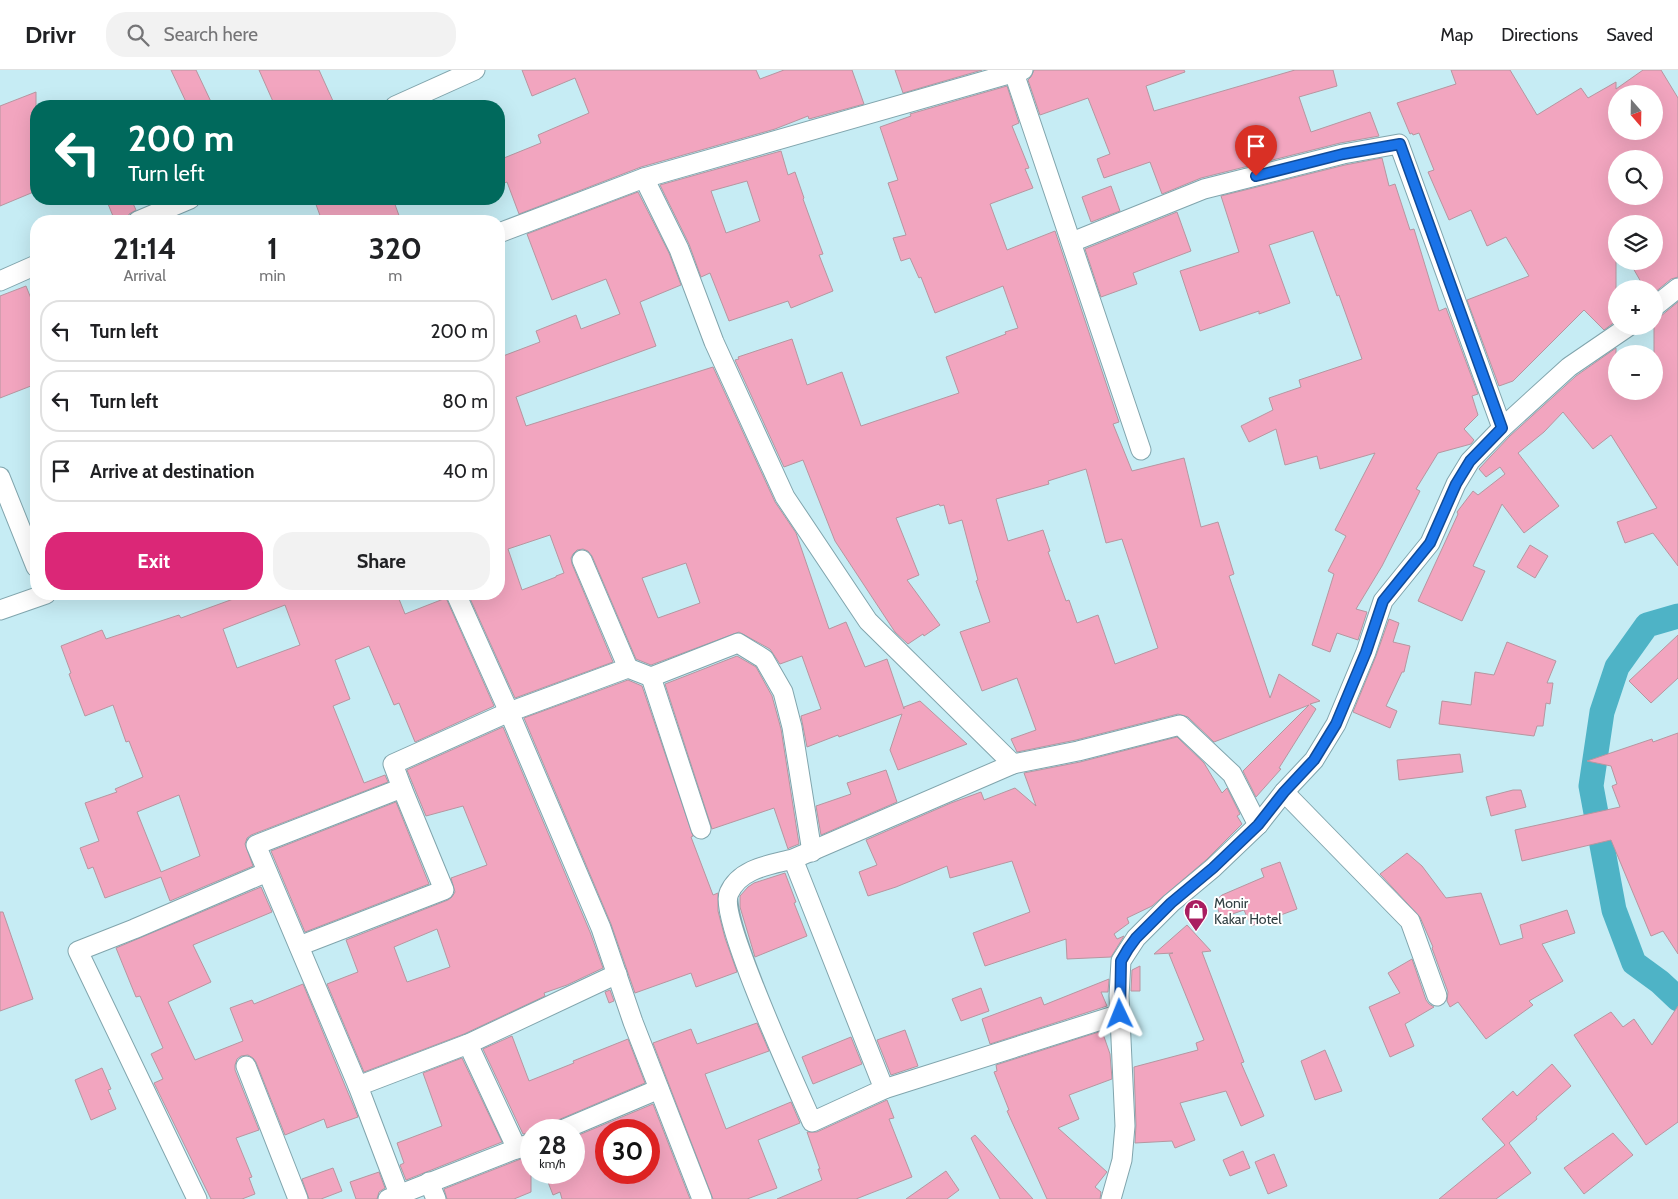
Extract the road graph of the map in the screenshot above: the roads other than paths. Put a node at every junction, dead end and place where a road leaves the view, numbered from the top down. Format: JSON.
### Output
{"nodes":[{"id":1,"x":475,"y":70,"type":"edge"},
{"id":2,"x":1019,"y":71,"type":"edge"},
{"id":3,"x":408,"y":100,"type":"edge"},
{"id":4,"x":644,"y":178,"type":"junction"},
{"id":5,"x":176,"y":205,"type":"edge"},
{"id":6,"x":152,"y":215,"type":"edge"},
{"id":7,"x":505,"y":231,"type":"edge"},
{"id":8,"x":1072,"y":242,"type":"junction"},
{"id":9,"x":30,"y":268,"type":"edge"},
{"id":10,"x":0,"y":281,"type":"edge"},
{"id":11,"x":1678,"y":288,"type":"edge"},
{"id":12,"x":1663,"y":300,"type":"edge"},
{"id":13,"x":1615,"y":335,"type":"edge"},
{"id":14,"x":1502,"y":428,"type":"junction"},
{"id":15,"x":1141,"y":450,"type":"dead end"},
{"id":16,"x":0,"y":477,"type":"edge"},
{"id":17,"x":30,"y":552,"type":"edge"},
{"id":18,"x":582,"y":560,"type":"dead end"},
{"id":19,"x":30,"y":600,"type":"edge"},
{"id":20,"x":459,"y":600,"type":"edge"},
{"id":21,"x":0,"y":610,"type":"edge"},
{"id":22,"x":628,"y":668,"type":"junction"},
{"id":23,"x":651,"y":677,"type":"junction"},
{"id":24,"x":509,"y":712,"type":"junction"},
{"id":25,"x":1013,"y":764,"type":"junction"},
{"id":26,"x":402,"y":788,"type":"junction"},
{"id":27,"x":1284,"y":792,"type":"junction"},
{"id":28,"x":1258,"y":825,"type":"junction"},
{"id":29,"x":701,"y":829,"type":"dead end"},
{"id":30,"x":812,"y":852,"type":"junction"},
{"id":31,"x":794,"y":859,"type":"junction"},
{"id":32,"x":267,"y":872,"type":"junction"},
{"id":33,"x":299,"y":946,"type":"junction"},
{"id":34,"x":617,"y":974,"type":"junction"},
{"id":35,"x":1438,"y":996,"type":"dead end"},
{"id":36,"x":1120,"y":1014,"type":"junction"},
{"id":37,"x":468,"y":1044,"type":"junction"},
{"id":38,"x":246,"y":1066,"type":"dead end"},
{"id":39,"x":358,"y":1086,"type":"junction"},
{"id":40,"x":659,"y":1089,"type":"junction"},
{"id":41,"x":884,"y":1089,"type":"junction"},
{"id":42,"x":585,"y":1120,"type":"edge"},
{"id":43,"x":520,"y":1139,"type":"edge"},
{"id":44,"x":520,"y":1148,"type":"edge"},
{"id":45,"x":432,"y":1191,"type":"edge"},
{"id":46,"x":393,"y":1197,"type":"edge"},
{"id":47,"x":197,"y":1199,"type":"edge"},
{"id":48,"x":298,"y":1199,"type":"edge"},
{"id":49,"x":702,"y":1199,"type":"edge"},
{"id":50,"x":1111,"y":1199,"type":"edge"}],
"edges":[{"from":1,"to":3,"type":"street"},
{"from":2,"to":4,"type":"street"},
{"from":2,"to":8,"type":"street"},
{"from":4,"to":7,"type":"street"},
{"from":4,"to":25,"type":"street"},
{"from":5,"to":6,"type":"street"},
{"from":8,"to":14,"type":"street"},
{"from":8,"to":15,"type":"street"},
{"from":9,"to":10,"type":"street"},
{"from":11,"to":12,"type":"street"},
{"from":13,"to":14,"type":"street"},
{"from":14,"to":27,"type":"street"},
{"from":16,"to":17,"type":"street"},
{"from":18,"to":22,"type":"street"},
{"from":19,"to":21,"type":"street"},
{"from":20,"to":24,"type":"street"},
{"from":22,"to":23,"type":"street"},
{"from":22,"to":24,"type":"street"},
{"from":23,"to":29,"type":"street"},
{"from":23,"to":30,"type":"street"},
{"from":24,"to":26,"type":"street"},
{"from":24,"to":34,"type":"street"},
{"from":25,"to":28,"type":"street"},
{"from":25,"to":30,"type":"street"},
{"from":26,"to":32,"type":"street"},
{"from":26,"to":33,"type":"street"},
{"from":27,"to":28,"type":"street"},
{"from":27,"to":35,"type":"street"},
{"from":28,"to":36,"type":"street"},
{"from":30,"to":31,"type":"street"},
{"from":31,"to":41,"type":"street"},
{"from":31,"to":41,"type":"street"},
{"from":32,"to":33,"type":"street"},
{"from":32,"to":47,"type":"street"},
{"from":33,"to":39,"type":"street"},
{"from":34,"to":37,"type":"street"},
{"from":34,"to":40,"type":"street"},
{"from":36,"to":41,"type":"street"},
{"from":36,"to":50,"type":"street"},
{"from":37,"to":39,"type":"street"},
{"from":37,"to":43,"type":"street"},
{"from":38,"to":48,"type":"street"},
{"from":39,"to":46,"type":"street"},
{"from":40,"to":42,"type":"street"},
{"from":40,"to":49,"type":"street"},
{"from":44,"to":45,"type":"street"},
{"from":45,"to":46,"type":"street"}]}
